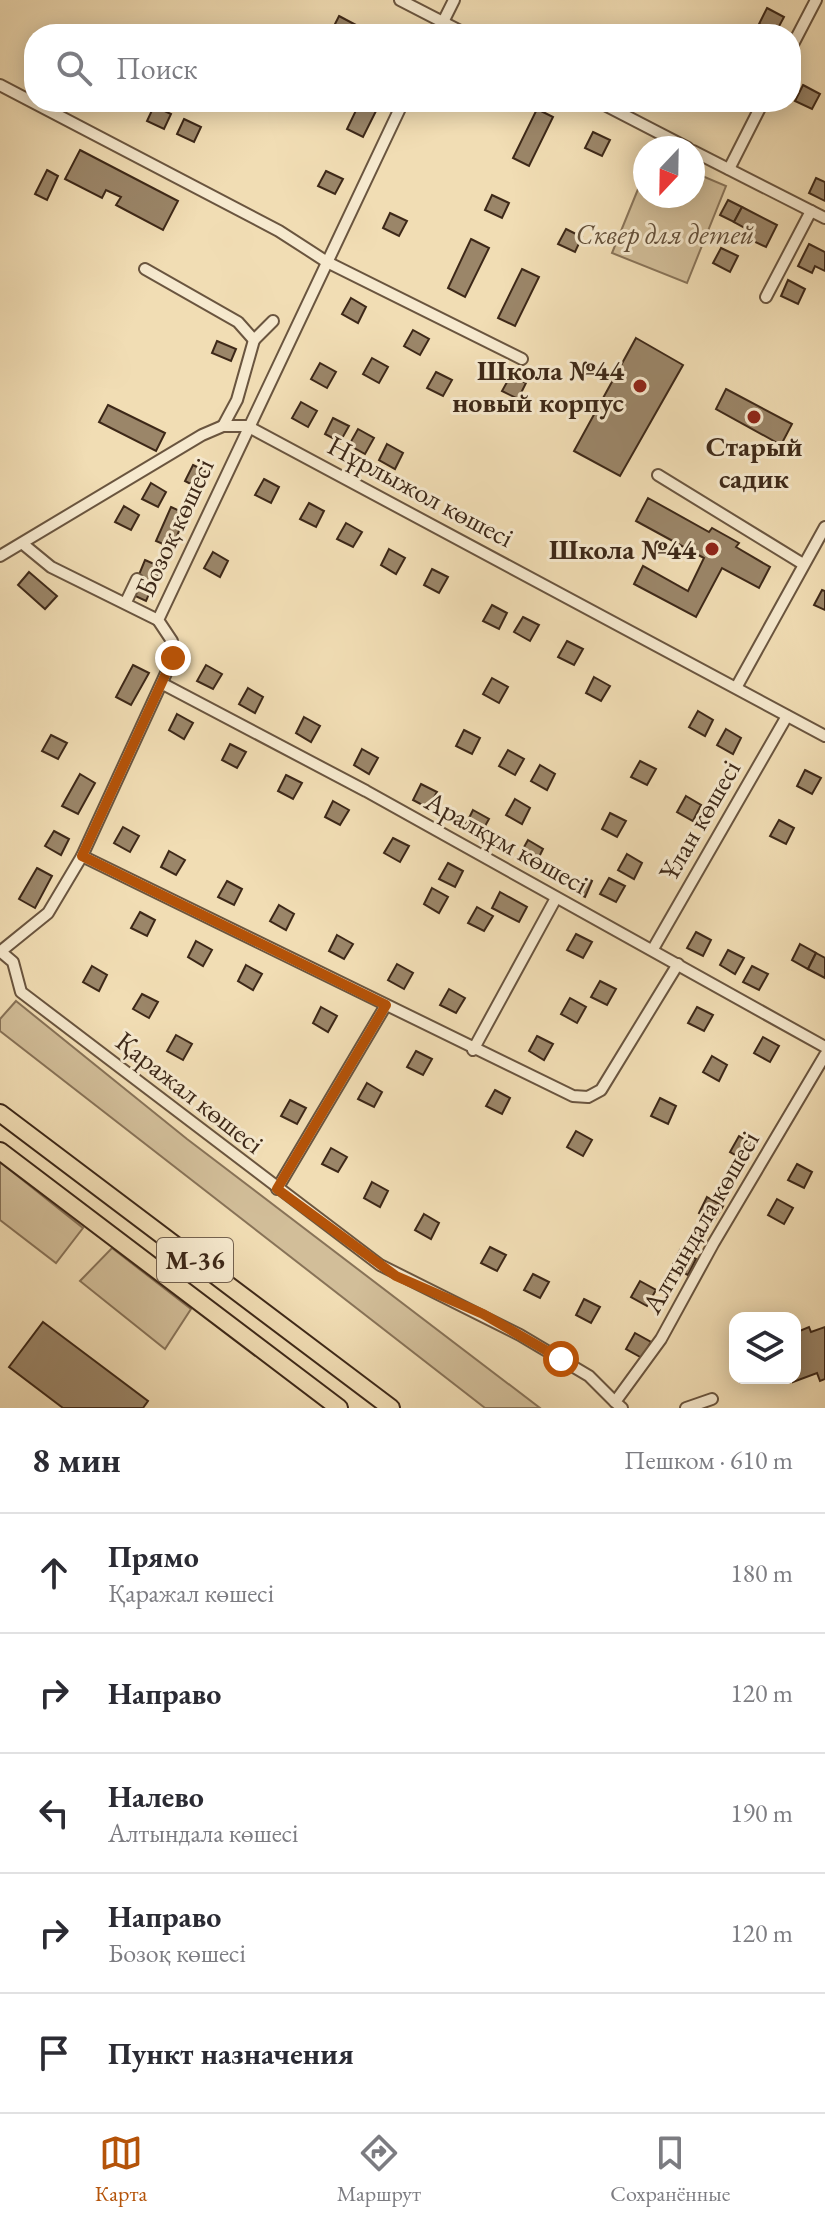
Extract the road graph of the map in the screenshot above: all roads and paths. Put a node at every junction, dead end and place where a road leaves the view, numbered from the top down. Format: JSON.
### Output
{"nodes":[{"id":1,"x":400,"y":0,"type":"edge"},
{"id":2,"x":454,"y":0,"type":"edge"},
{"id":3,"x":816,"y":0,"type":"edge"},
{"id":4,"x":443,"y":22,"type":"junction"},
{"id":5,"x":447,"y":24,"type":"edge"},
{"id":6,"x":801,"y":29,"type":"edge"},
{"id":7,"x":0,"y":85,"type":"edge"},
{"id":8,"x":24,"y":98,"type":"edge"},
{"id":9,"x":52,"y":112,"type":"edge"},
{"id":10,"x":398,"y":112,"type":"edge"},
{"id":11,"x":618,"y":112,"type":"edge"},
{"id":12,"x":758,"y":112,"type":"edge"},
{"id":13,"x":665,"y":136,"type":"edge"},
{"id":14,"x":705,"y":157,"type":"edge"},
{"id":15,"x":729,"y":169,"type":"junction"},
{"id":16,"x":811,"y":211,"type":"junction"},
{"id":17,"x":825,"y":218,"type":"edge"},
{"id":18,"x":327,"y":262,"type":"junction"},
{"id":19,"x":145,"y":269,"type":"dead end"},
{"id":20,"x":766,"y":297,"type":"dead end"},
{"id":21,"x":273,"y":321,"type":"dead end"},
{"id":22,"x":254,"y":340,"type":"junction"},
{"id":23,"x":522,"y":359,"type":"dead end"},
{"id":24,"x":223,"y":426,"type":"junction"},
{"id":25,"x":247,"y":426,"type":"junction"},
{"id":26,"x":658,"y":475,"type":"dead end"},
{"id":27,"x":825,"y":527,"type":"edge"},
{"id":28,"x":23,"y":544,"type":"junction"},
{"id":29,"x":0,"y":556,"type":"edge"},
{"id":30,"x":803,"y":564,"type":"junction"},
{"id":31,"x":137,"y":579,"type":"dead end"},
{"id":32,"x":126,"y":602,"type":"junction"},
{"id":33,"x":158,"y":620,"type":"junction"},
{"id":34,"x":163,"y":684,"type":"junction"},
{"id":35,"x":737,"y":686,"type":"junction"},
{"id":36,"x":787,"y":716,"type":"junction"},
{"id":37,"x":825,"y":736,"type":"edge"},
{"id":38,"x":82,"y":856,"type":"junction"},
{"id":39,"x":556,"y":898,"type":"junction"},
{"id":40,"x":653,"y":949,"type":"junction"},
{"id":41,"x":0,"y":951,"type":"edge"},
{"id":42,"x":678,"y":964,"type":"junction"},
{"id":43,"x":386,"y":1005,"type":"junction"},
{"id":44,"x":825,"y":1047,"type":"edge"},
{"id":45,"x":473,"y":1050,"type":"junction"},
{"id":46,"x":825,"y":1055,"type":"edge"},
{"id":47,"x":0,"y":1113,"type":"edge"},
{"id":48,"x":0,"y":1151,"type":"edge"},
{"id":49,"x":277,"y":1189,"type":"junction"},
{"id":50,"x":712,"y":1399,"type":"dead end"},
{"id":51,"x":618,"y":1405,"type":"edge"},
{"id":52,"x":339,"y":1408,"type":"edge"},
{"id":53,"x":391,"y":1408,"type":"edge"},
{"id":54,"x":686,"y":1408,"type":"edge"}],
"edges":[{"from":1,"to":4,"type":"street"},
{"from":2,"to":4,"type":"street"},
{"from":3,"to":6,"type":"street"},
{"from":4,"to":5,"type":"street"},
{"from":7,"to":8,"type":"street"},
{"from":9,"to":18,"type":"street"},
{"from":10,"to":18,"type":"street","name":"Бозоқ көшесі"},
{"from":11,"to":13,"type":"street"},
{"from":12,"to":15,"type":"street"},
{"from":14,"to":15,"type":"street"},
{"from":15,"to":16,"type":"street"},
{"from":16,"to":17,"type":"street"},
{"from":16,"to":20,"type":"street"},
{"from":18,"to":23,"type":"street"},
{"from":18,"to":25,"type":"street","name":"Бозоқ көшесі"},
{"from":19,"to":22,"type":"street"},
{"from":21,"to":22,"type":"street"},
{"from":22,"to":24,"type":"street"},
{"from":24,"to":25,"type":"street"},
{"from":24,"to":28,"type":"street"},
{"from":25,"to":33,"type":"street","name":"Бозоқ көшесі"},
{"from":25,"to":35,"type":"street","name":"Нұрлыжол көшесі"},
{"from":26,"to":30,"type":"street"},
{"from":27,"to":30,"type":"street"},
{"from":28,"to":29,"type":"street"},
{"from":28,"to":32,"type":"street"},
{"from":30,"to":35,"type":"street"},
{"from":31,"to":32,"type":"street"},
{"from":32,"to":33,"type":"street"},
{"from":33,"to":34,"type":"street","name":"Бозоқ көшесі"},
{"from":34,"to":38,"type":"street","name":"Бозоқ көшесі"},
{"from":34,"to":39,"type":"street","name":"Аралқұм көшесі"},
{"from":35,"to":36,"type":"street","name":"Нұрлыжол көшесі"},
{"from":36,"to":37,"type":"street","name":"Нұрлыжол көшесі"},
{"from":36,"to":40,"type":"street","name":"Ұлан көшесі"},
{"from":38,"to":41,"type":"street","name":"Бозоқ көшесі"},
{"from":38,"to":43,"type":"street"},
{"from":39,"to":40,"type":"street","name":"Аралқұм көшесі"},
{"from":39,"to":45,"type":"street"},
{"from":40,"to":42,"type":"street","name":"Аралқұм көшесі"},
{"from":41,"to":49,"type":"street","name":"Қаражал көшесі"},
{"from":42,"to":44,"type":"street","name":"Аралқұм көшесі"},
{"from":42,"to":45,"type":"street"},
{"from":43,"to":45,"type":"street"},
{"from":43,"to":49,"type":"street"},
{"from":46,"to":51,"type":"street","name":"Алтындала көшесі"},
{"from":47,"to":53,"type":"main road","number":"M-36"},
{"from":48,"to":52,"type":"main road","number":"M-36"},
{"from":49,"to":51,"type":"street","name":"Қаражал көшесі"},
{"from":50,"to":54,"type":"street"}]}
